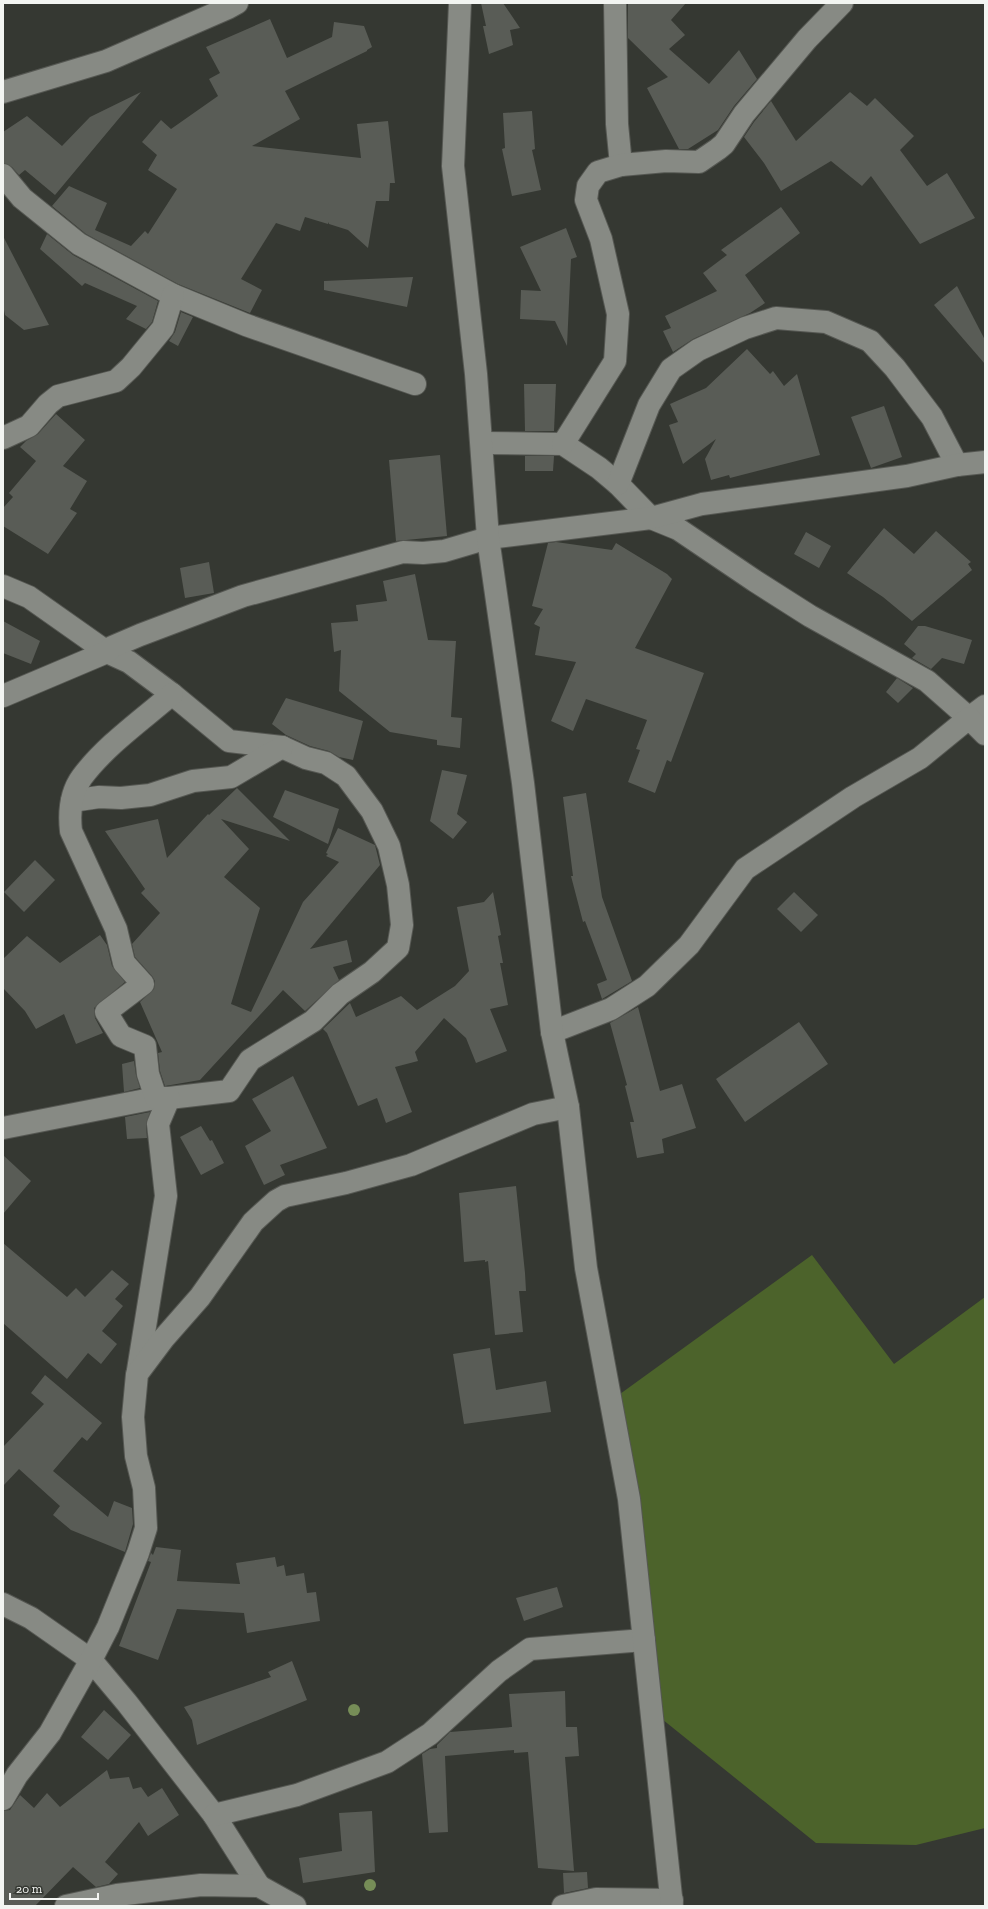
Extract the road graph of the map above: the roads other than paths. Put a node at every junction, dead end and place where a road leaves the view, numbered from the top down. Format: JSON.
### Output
{"nodes":[{"id":1,"x":237,"y":3,"type":"edge"},
{"id":2,"x":460,"y":3,"type":"edge"},
{"id":3,"x":615,"y":3,"type":"edge"},
{"id":4,"x":842,"y":3,"type":"edge"},
{"id":5,"x":3,"y":92,"type":"edge"},
{"id":6,"x":621,"y":165,"type":"junction"},
{"id":7,"x":3,"y":175,"type":"edge"},
{"id":8,"x":173,"y":295,"type":"junction"},
{"id":9,"x":415,"y":384,"type":"dead end"},
{"id":10,"x":3,"y":438,"type":"edge"},
{"id":11,"x":482,"y":443,"type":"junction"},
{"id":12,"x":563,"y":444,"type":"junction"},
{"id":13,"x":985,"y":462,"type":"edge"},
{"id":14,"x":957,"y":465,"type":"junction"},
{"id":15,"x":618,"y":484,"type":"junction"},
{"id":16,"x":651,"y":518,"type":"junction"},
{"id":17,"x":488,"y":538,"type":"junction"},
{"id":18,"x":3,"y":586,"type":"edge"},
{"id":19,"x":107,"y":652,"type":"junction"},
{"id":20,"x":172,"y":694,"type":"junction"},
{"id":21,"x":3,"y":696,"type":"edge"},
{"id":22,"x":977,"y":712,"type":"edge"},
{"id":23,"x":985,"y":734,"type":"edge"},
{"id":24,"x":282,"y":747,"type":"junction"},
{"id":25,"x":72,"y":801,"type":"junction"},
{"id":26,"x":552,"y":1032,"type":"junction"},
{"id":27,"x":162,"y":1098,"type":"junction"},
{"id":28,"x":568,"y":1107,"type":"junction"},
{"id":29,"x":3,"y":1128,"type":"edge"},
{"id":30,"x":137,"y":1374,"type":"junction"},
{"id":31,"x":3,"y":1604,"type":"edge"},
{"id":32,"x":644,"y":1640,"type":"junction"},
{"id":33,"x":91,"y":1660,"type":"junction"},
{"id":34,"x":3,"y":1799,"type":"edge"},
{"id":35,"x":214,"y":1815,"type":"junction"},
{"id":36,"x":259,"y":1886,"type":"junction"},
{"id":37,"x":672,"y":1903,"type":"edge"},
{"id":38,"x":66,"y":1906,"type":"edge"},
{"id":39,"x":295,"y":1906,"type":"edge"},
{"id":40,"x":563,"y":1906,"type":"edge"}],
"edges":[{"from":1,"to":5,"type":"street"},
{"from":2,"to":11,"type":"street"},
{"from":3,"to":6,"type":"street"},
{"from":4,"to":6,"type":"street"},
{"from":6,"to":12,"type":"street"},
{"from":7,"to":8,"type":"street"},
{"from":8,"to":9,"type":"street"},
{"from":8,"to":10,"type":"street"},
{"from":11,"to":12,"type":"street"},
{"from":11,"to":17,"type":"street"},
{"from":12,"to":15,"type":"street"},
{"from":13,"to":14,"type":"street"},
{"from":14,"to":15,"type":"street"},
{"from":14,"to":16,"type":"street"},
{"from":15,"to":16,"type":"street"},
{"from":16,"to":17,"type":"street"},
{"from":16,"to":22,"type":"street"},
{"from":17,"to":19,"type":"street"},
{"from":17,"to":26,"type":"street"},
{"from":18,"to":19,"type":"street"},
{"from":19,"to":20,"type":"street"},
{"from":19,"to":21,"type":"street"},
{"from":20,"to":24,"type":"street"},
{"from":20,"to":25,"type":"street"},
{"from":22,"to":23,"type":"street"},
{"from":22,"to":26,"type":"street"},
{"from":24,"to":25,"type":"street"},
{"from":24,"to":27,"type":"street"},
{"from":25,"to":27,"type":"street"},
{"from":26,"to":28,"type":"street"},
{"from":27,"to":29,"type":"street"},
{"from":27,"to":30,"type":"street"},
{"from":28,"to":30,"type":"street"},
{"from":28,"to":32,"type":"street"},
{"from":30,"to":33,"type":"street"},
{"from":31,"to":33,"type":"street"},
{"from":32,"to":35,"type":"street"},
{"from":32,"to":37,"type":"street"},
{"from":33,"to":34,"type":"street"},
{"from":33,"to":35,"type":"street"},
{"from":35,"to":36,"type":"street"},
{"from":36,"to":38,"type":"street"},
{"from":36,"to":39,"type":"street"},
{"from":37,"to":40,"type":"street"}]}
